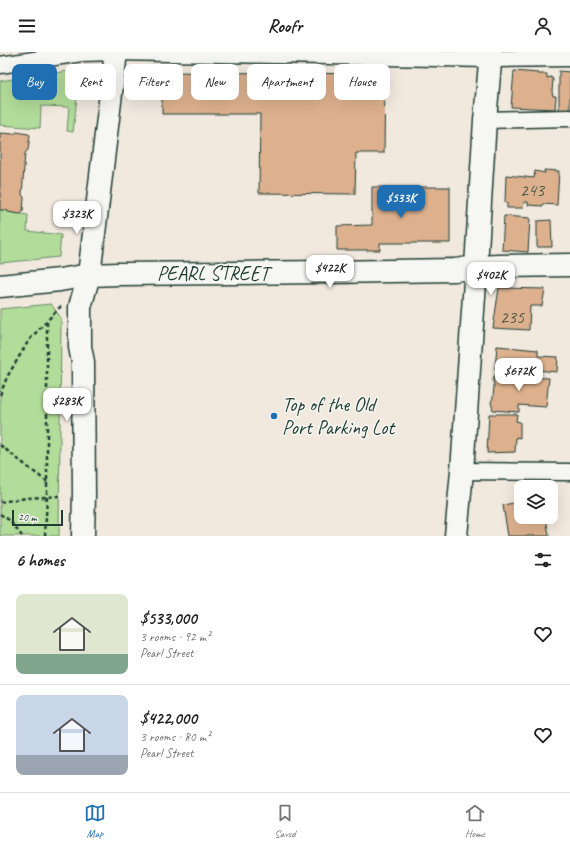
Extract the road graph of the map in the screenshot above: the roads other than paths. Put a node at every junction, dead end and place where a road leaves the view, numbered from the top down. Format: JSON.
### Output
{"nodes":[{"id":1,"x":116,"y":52,"type":"edge"},
{"id":2,"x":491,"y":56,"type":"edge"},
{"id":3,"x":570,"y":58,"type":"edge"},
{"id":4,"x":0,"y":65,"type":"edge"},
{"id":5,"x":570,"y":118,"type":"edge"},
{"id":6,"x":485,"y":120,"type":"junction"},
{"id":7,"x":570,"y":265,"type":"edge"},
{"id":8,"x":476,"y":267,"type":"junction"},
{"id":9,"x":89,"y":275,"type":"junction"},
{"id":10,"x":0,"y":286,"type":"edge"},
{"id":11,"x":462,"y":471,"type":"junction"},
{"id":12,"x":570,"y":472,"type":"edge"},
{"id":13,"x":83,"y":536,"type":"edge"},
{"id":14,"x":456,"y":536,"type":"edge"}],
"edges":[{"from":1,"to":2,"type":"street"},
{"from":1,"to":4,"type":"street"},
{"from":1,"to":9,"type":"main road"},
{"from":2,"to":3,"type":"street"},
{"from":2,"to":6,"type":"main road"},
{"from":5,"to":6,"type":"street"},
{"from":6,"to":8,"type":"main road"},
{"from":7,"to":8,"type":"main road","name":"PEARL STREET"},
{"from":8,"to":9,"type":"main road","name":"PEARL STREET"},
{"from":8,"to":11,"type":"main road"},
{"from":9,"to":10,"type":"main road","name":"PEARL STREET"},
{"from":9,"to":13,"type":"main road"},
{"from":11,"to":12,"type":"street"},
{"from":11,"to":14,"type":"main road"}]}
